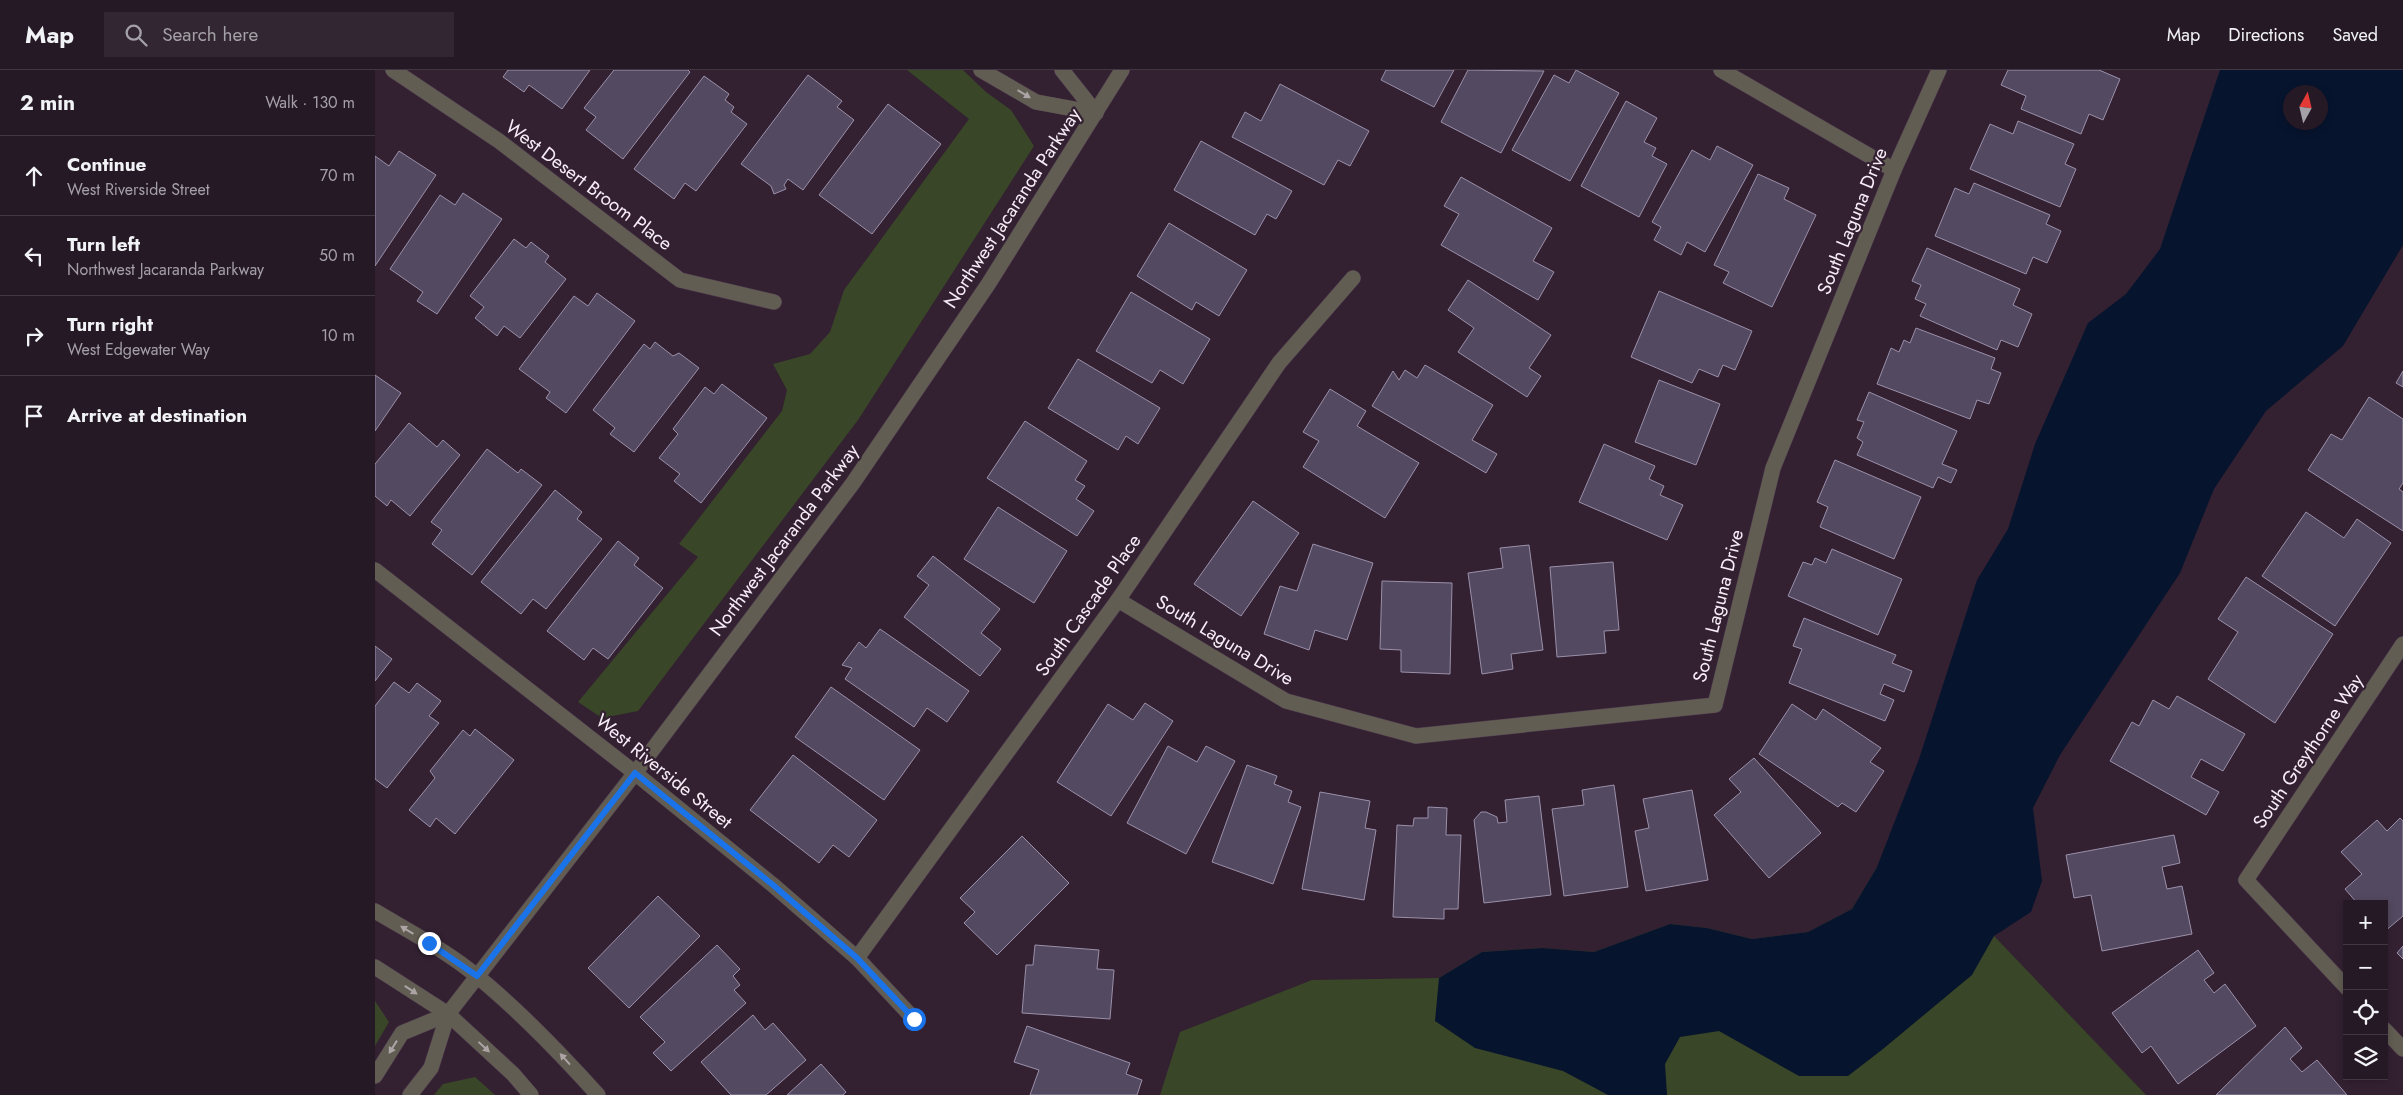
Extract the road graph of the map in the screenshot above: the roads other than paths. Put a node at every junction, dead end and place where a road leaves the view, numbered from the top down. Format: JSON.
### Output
{"nodes":[{"id":1,"x":393,"y":70,"type":"edge"},
{"id":2,"x":981,"y":70,"type":"edge"},
{"id":3,"x":1061,"y":70,"type":"edge"},
{"id":4,"x":1122,"y":70,"type":"edge"},
{"id":5,"x":1721,"y":70,"type":"edge"},
{"id":6,"x":1939,"y":70,"type":"edge"},
{"id":7,"x":1096,"y":113,"type":"junction"},
{"id":8,"x":1894,"y":170,"type":"junction"},
{"id":9,"x":1353,"y":278,"type":"dead end"},
{"id":10,"x":774,"y":302,"type":"dead end"},
{"id":11,"x":375,"y":570,"type":"edge"},
{"id":12,"x":1118,"y":600,"type":"junction"},
{"id":13,"x":2403,"y":644,"type":"edge"},
{"id":14,"x":635,"y":773,"type":"junction"},
{"id":15,"x":375,"y":911,"type":"edge"},
{"id":16,"x":857,"y":958,"type":"junction"},
{"id":17,"x":375,"y":967,"type":"edge"},
{"id":18,"x":477,"y":976,"type":"junction"},
{"id":19,"x":2343,"y":984,"type":"edge"},
{"id":20,"x":448,"y":1014,"type":"junction"},
{"id":21,"x":914,"y":1019,"type":"dead end"},
{"id":22,"x":2388,"y":1033,"type":"edge"},
{"id":23,"x":2403,"y":1049,"type":"edge"},
{"id":24,"x":375,"y":1076,"type":"edge"},
{"id":25,"x":411,"y":1095,"type":"edge"},
{"id":26,"x":531,"y":1095,"type":"edge"},
{"id":27,"x":598,"y":1095,"type":"edge"}],
"edges":[{"from":1,"to":10,"type":"street","name":"West Desert Broom Place"},
{"from":2,"to":7,"type":"street","one_way":true},
{"from":3,"to":7,"type":"street"},
{"from":4,"to":7,"type":"street","name":"Northwest Jacaranda Parkway"},
{"from":5,"to":8,"type":"street"},
{"from":6,"to":8,"type":"street","name":"South Laguna Drive"},
{"from":7,"to":14,"type":"street","name":"Northwest Jacaranda Parkway"},
{"from":8,"to":12,"type":"street","name":"South Laguna Drive"},
{"from":9,"to":12,"type":"street","name":"South Cascade Place"},
{"from":11,"to":14,"type":"street","name":"West Riverside Street"},
{"from":12,"to":16,"type":"street","name":"South Cascade Place"},
{"from":13,"to":19,"type":"street","name":"South Greythorne Way"},
{"from":14,"to":16,"type":"street","name":"West Riverside Street"},
{"from":14,"to":18,"type":"street","name":"Northwest Jacaranda Parkway"},
{"from":18,"to":15,"type":"street","one_way":true},
{"from":16,"to":21,"type":"street","name":"West Riverside Street"},
{"from":17,"to":20,"type":"street","one_way":true},
{"from":18,"to":20,"type":"street","name":"Northwest Jacaranda Parkway"},
{"from":27,"to":18,"type":"street","one_way":true},
{"from":20,"to":24,"type":"street","one_way":true},
{"from":20,"to":25,"type":"street"},
{"from":20,"to":26,"type":"street","one_way":true},
{"from":22,"to":23,"type":"street"}]}
